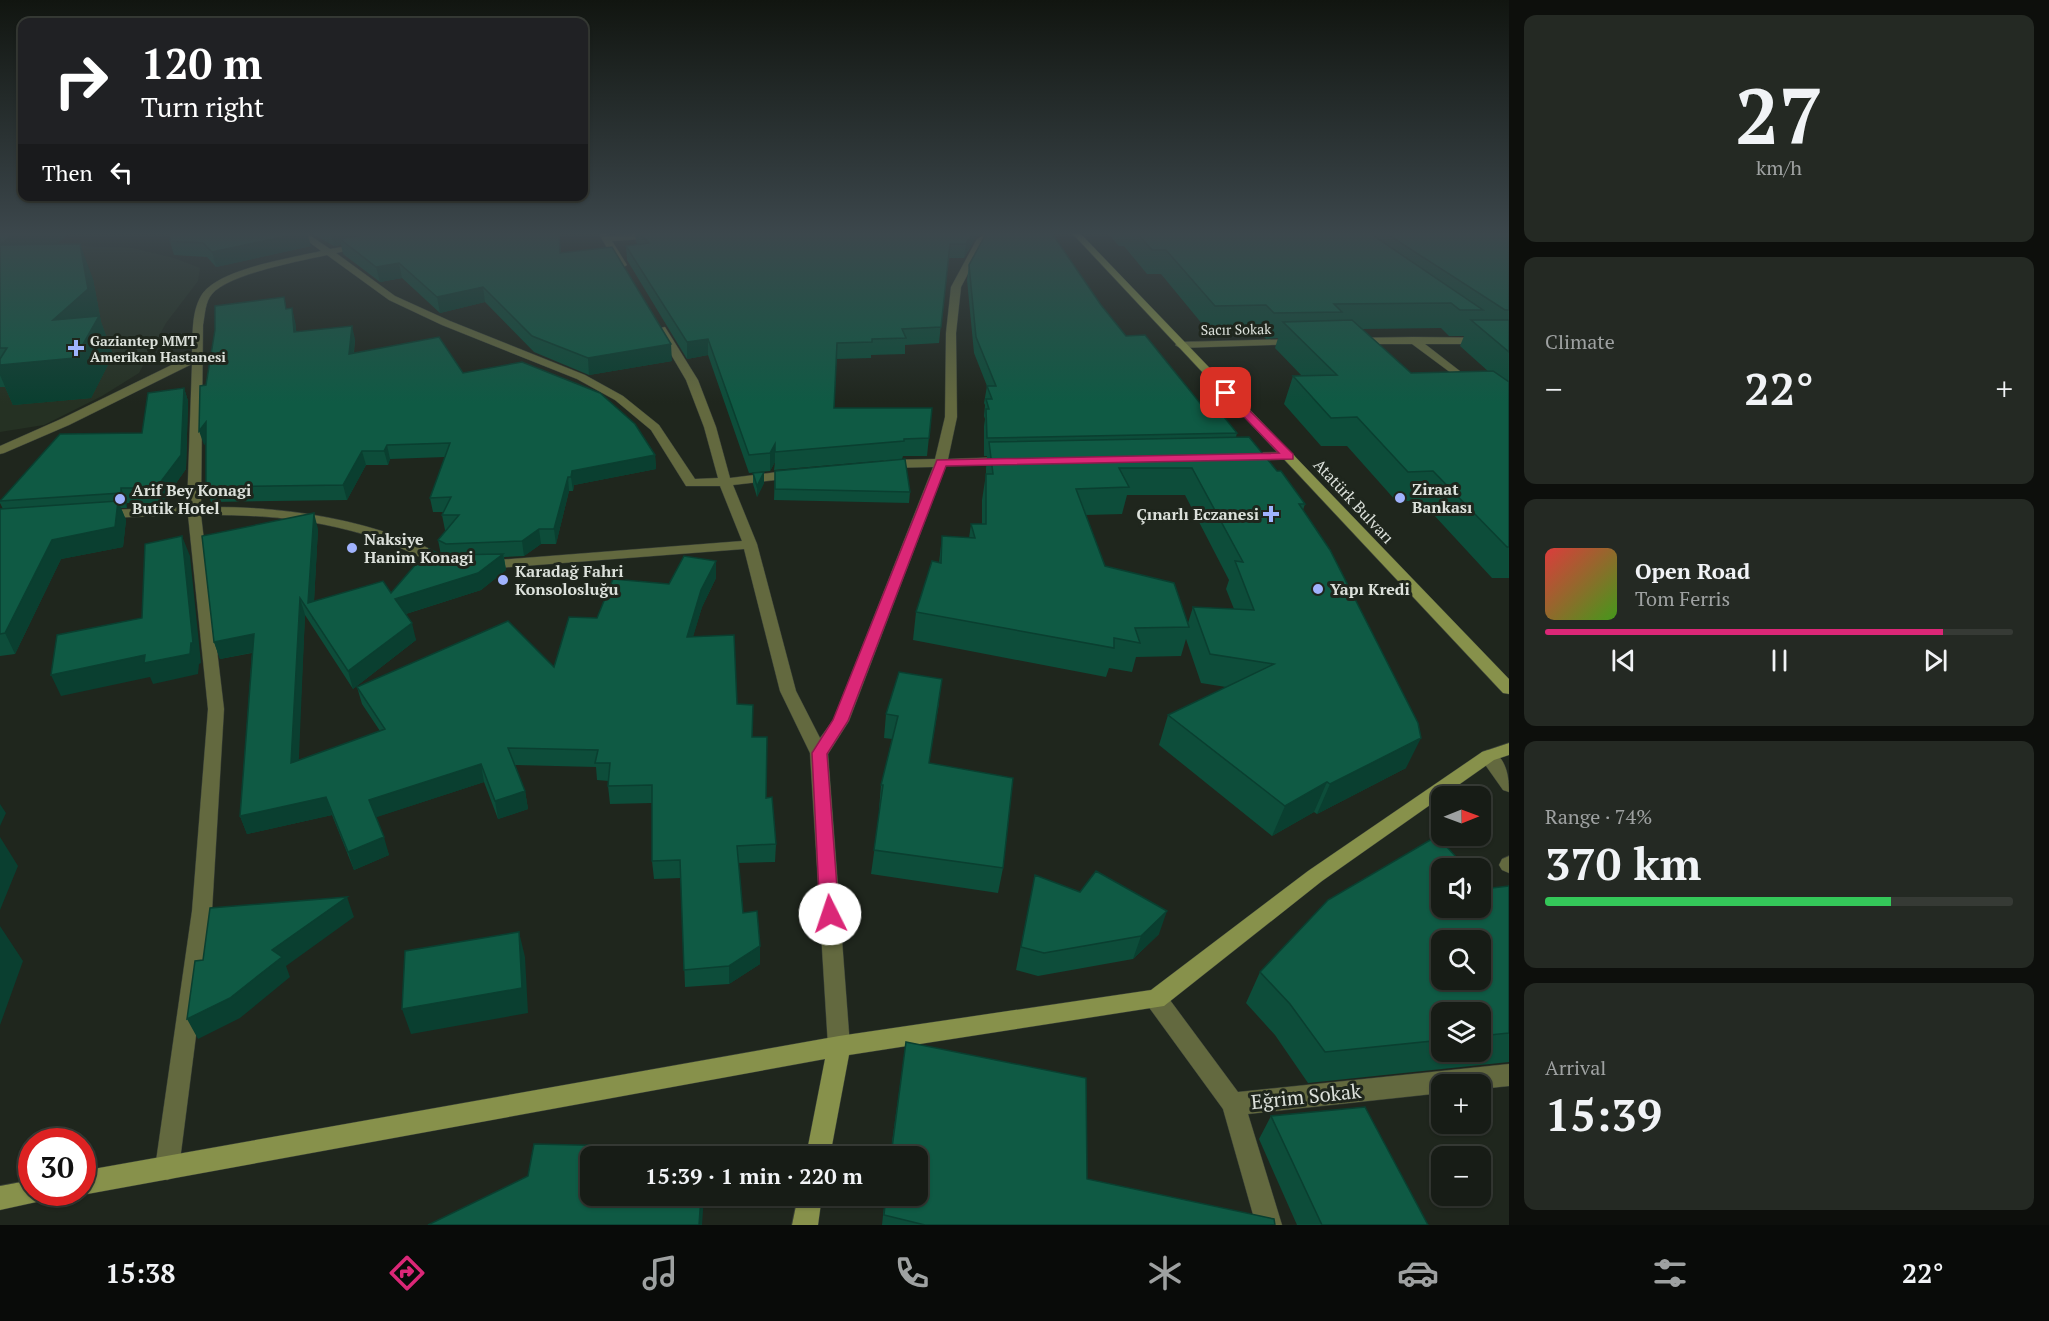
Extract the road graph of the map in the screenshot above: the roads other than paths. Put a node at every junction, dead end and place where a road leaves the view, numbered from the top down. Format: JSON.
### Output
{"nodes":[{"id":1,"x":212,"y":289,"type":"edge"},
{"id":2,"x":379,"y":289,"type":"edge"},
{"id":3,"x":956,"y":289,"type":"edge"},
{"id":4,"x":1128,"y":289,"type":"edge"},
{"id":5,"x":656,"y":319,"type":"edge"},
{"id":6,"x":1472,"y":328,"type":"edge"},
{"id":7,"x":1413,"y":340,"type":"junction"},
{"id":8,"x":1343,"y":341,"type":"edge"},
{"id":9,"x":1491,"y":341,"type":"junction"},
{"id":10,"x":1509,"y":341,"type":"edge"},
{"id":11,"x":1308,"y":342,"type":"edge"},
{"id":12,"x":1180,"y":345,"type":"junction"},
{"id":13,"x":197,"y":357,"type":"junction"},
{"id":14,"x":1483,"y":393,"type":"edge"},
{"id":15,"x":0,"y":450,"type":"edge"},
{"id":16,"x":1289,"y":456,"type":"junction"},
{"id":17,"x":1229,"y":457,"type":"edge"},
{"id":18,"x":1013,"y":461,"type":"edge"},
{"id":19,"x":941,"y":462,"type":"junction"},
{"id":20,"x":877,"y":465,"type":"edge"},
{"id":21,"x":808,"y":472,"type":"edge"},
{"id":22,"x":725,"y":482,"type":"junction"},
{"id":23,"x":194,"y":512,"type":"junction"},
{"id":24,"x":95,"y":515,"type":"edge"},
{"id":25,"x":750,"y":544,"type":"junction"},
{"id":26,"x":454,"y":565,"type":"edge"},
{"id":27,"x":474,"y":565,"type":"edge"},
{"id":28,"x":1509,"y":689,"type":"edge"},
{"id":29,"x":1509,"y":749,"type":"edge"},
{"id":30,"x":819,"y":753,"type":"junction"},
{"id":31,"x":1488,"y":756,"type":"junction"},
{"id":32,"x":1509,"y":785,"type":"edge"},
{"id":33,"x":1156,"y":999,"type":"junction"},
{"id":34,"x":839,"y":1046,"type":"junction"},
{"id":35,"x":1509,"y":1075,"type":"edge"},
{"id":36,"x":1233,"y":1104,"type":"junction"},
{"id":37,"x":820,"y":1146,"type":"edge"},
{"id":38,"x":167,"y":1168,"type":"junction"},
{"id":39,"x":96,"y":1181,"type":"edge"},
{"id":40,"x":18,"y":1195,"type":"edge"},
{"id":41,"x":0,"y":1198,"type":"edge"},
{"id":42,"x":808,"y":1206,"type":"edge"},
{"id":43,"x":805,"y":1225,"type":"edge"},
{"id":44,"x":1269,"y":1225,"type":"edge"}],
"edges":[{"from":1,"to":13,"type":"street"},
{"from":2,"to":22,"type":"street"},
{"from":3,"to":19,"type":"street"},
{"from":4,"to":12,"type":"street","name":"Atatürk Bulvarı"},
{"from":5,"to":22,"type":"street"},
{"from":6,"to":9,"type":"street"},
{"from":7,"to":8,"type":"street"},
{"from":7,"to":9,"type":"street"},
{"from":7,"to":14,"type":"street"},
{"from":9,"to":10,"type":"street"},
{"from":11,"to":12,"type":"street","name":"Sacır Sokak"},
{"from":12,"to":16,"type":"street","name":"Atatürk Bulvarı"},
{"from":13,"to":15,"type":"street"},
{"from":13,"to":23,"type":"street"},
{"from":16,"to":17,"type":"street"},
{"from":16,"to":28,"type":"street","name":"Atatürk Bulvarı"},
{"from":18,"to":19,"type":"street"},
{"from":19,"to":20,"type":"street"},
{"from":19,"to":30,"type":"street"},
{"from":21,"to":22,"type":"street"},
{"from":22,"to":25,"type":"street"},
{"from":23,"to":24,"type":"street"},
{"from":23,"to":26,"type":"street"},
{"from":23,"to":38,"type":"street"},
{"from":25,"to":27,"type":"street"},
{"from":25,"to":30,"type":"street"},
{"from":29,"to":31,"type":"street"},
{"from":30,"to":34,"type":"street"},
{"from":31,"to":32,"type":"street"},
{"from":31,"to":33,"type":"street"},
{"from":33,"to":34,"type":"street"},
{"from":33,"to":36,"type":"street","name":"Eğrim Sokak"},
{"from":34,"to":37,"type":"street"},
{"from":34,"to":38,"type":"street"},
{"from":35,"to":36,"type":"street","name":"Eğrim Sokak"},
{"from":36,"to":44,"type":"street"},
{"from":38,"to":39,"type":"street"},
{"from":40,"to":41,"type":"street"},
{"from":42,"to":43,"type":"street"}]}
